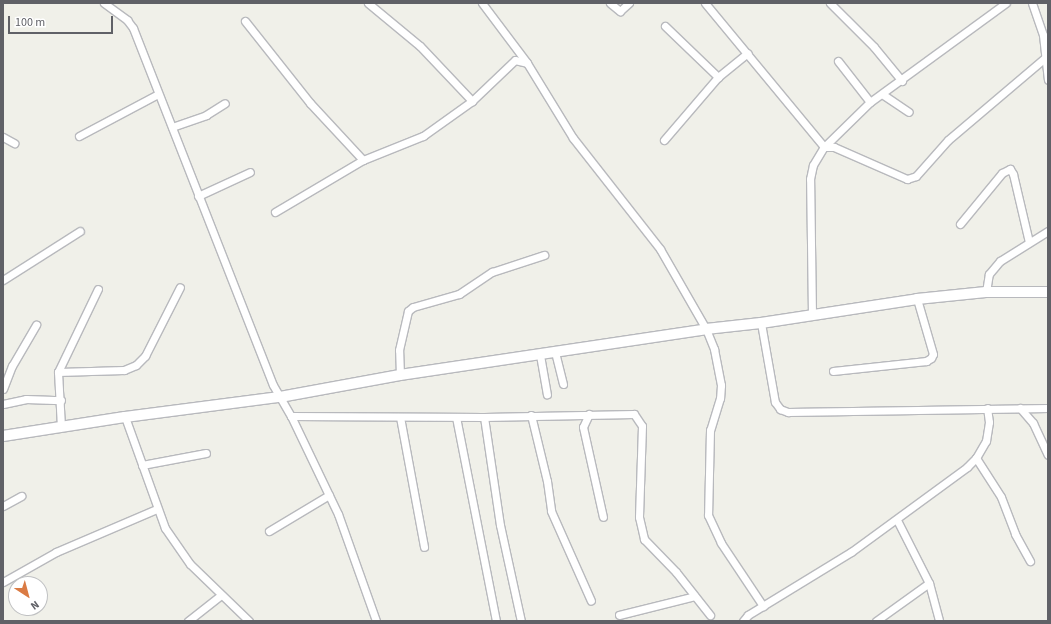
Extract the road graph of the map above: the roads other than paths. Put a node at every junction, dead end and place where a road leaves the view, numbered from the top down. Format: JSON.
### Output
{"nodes":[{"id":1,"x":104,"y":3,"type":"edge"},
{"id":2,"x":368,"y":3,"type":"edge"},
{"id":3,"x":482,"y":3,"type":"edge"},
{"id":4,"x":610,"y":3,"type":"edge"},
{"id":5,"x":629,"y":3,"type":"edge"},
{"id":6,"x":705,"y":3,"type":"edge"},
{"id":7,"x":830,"y":3,"type":"edge"},
{"id":8,"x":1006,"y":3,"type":"edge"},
{"id":9,"x":1032,"y":3,"type":"edge"},
{"id":10,"x":245,"y":21,"type":"dead end"},
{"id":11,"x":665,"y":26,"type":"dead end"},
{"id":12,"x":1046,"y":36,"type":"edge"},
{"id":13,"x":748,"y":53,"type":"junction"},
{"id":14,"x":1046,"y":57,"type":"junction"},
{"id":15,"x":838,"y":61,"type":"dead end"},
{"id":16,"x":527,"y":63,"type":"junction"},
{"id":17,"x":718,"y":77,"type":"junction"},
{"id":18,"x":1048,"y":80,"type":"edge"},
{"id":19,"x":902,"y":81,"type":"junction"},
{"id":20,"x":158,"y":94,"type":"junction"},
{"id":21,"x":882,"y":94,"type":"junction"},
{"id":22,"x":472,"y":101,"type":"junction"},
{"id":23,"x":870,"y":102,"type":"junction"},
{"id":24,"x":225,"y":103,"type":"dead end"},
{"id":25,"x":909,"y":112,"type":"dead end"},
{"id":26,"x":172,"y":127,"type":"junction"},
{"id":27,"x":79,"y":136,"type":"dead end"},
{"id":28,"x":3,"y":137,"type":"edge"},
{"id":29,"x":664,"y":140,"type":"dead end"},
{"id":30,"x":14,"y":143,"type":"dead end"},
{"id":31,"x":824,"y":147,"type":"junction"},
{"id":32,"x":363,"y":160,"type":"junction"},
{"id":33,"x":250,"y":172,"type":"dead end"},
{"id":34,"x":198,"y":196,"type":"junction"},
{"id":35,"x":276,"y":212,"type":"dead end"},
{"id":36,"x":960,"y":224,"type":"dead end"},
{"id":37,"x":80,"y":231,"type":"dead end"},
{"id":38,"x":1048,"y":231,"type":"edge"},
{"id":39,"x":1029,"y":242,"type":"junction"},
{"id":40,"x":544,"y":255,"type":"dead end"},
{"id":41,"x":3,"y":280,"type":"edge"},
{"id":42,"x":180,"y":287,"type":"dead end"},
{"id":43,"x":98,"y":289,"type":"dead end"},
{"id":44,"x":986,"y":292,"type":"junction"},
{"id":45,"x":1048,"y":292,"type":"edge"},
{"id":46,"x":917,"y":300,"type":"junction"},
{"id":47,"x":812,"y":315,"type":"junction"},
{"id":48,"x":762,"y":323,"type":"junction"},
{"id":49,"x":36,"y":325,"type":"dead end"},
{"id":50,"x":706,"y":329,"type":"junction"},
{"id":51,"x":555,"y":352,"type":"junction"},
{"id":52,"x":540,"y":355,"type":"junction"},
{"id":53,"x":833,"y":371,"type":"dead end"},
{"id":54,"x":58,"y":372,"type":"junction"},
{"id":55,"x":400,"y":375,"type":"junction"},
{"id":56,"x":563,"y":384,"type":"dead end"},
{"id":57,"x":3,"y":389,"type":"edge"},
{"id":58,"x":547,"y":394,"type":"dead end"},
{"id":59,"x":280,"y":397,"type":"junction"},
{"id":60,"x":61,"y":400,"type":"junction"},
{"id":61,"x":3,"y":404,"type":"edge"},
{"id":62,"x":987,"y":408,"type":"junction"},
{"id":63,"x":1020,"y":408,"type":"junction"},
{"id":64,"x":1048,"y":408,"type":"edge"},
{"id":65,"x":589,"y":414,"type":"junction"},
{"id":66,"x":531,"y":415,"type":"junction"},
{"id":67,"x":125,"y":416,"type":"junction"},
{"id":68,"x":291,"y":416,"type":"junction"},
{"id":69,"x":400,"y":417,"type":"junction"},
{"id":70,"x":456,"y":418,"type":"junction"},
{"id":71,"x":484,"y":418,"type":"junction"},
{"id":72,"x":61,"y":427,"type":"junction"},
{"id":73,"x":3,"y":436,"type":"edge"},
{"id":74,"x":206,"y":453,"type":"dead end"},
{"id":75,"x":1048,"y":455,"type":"edge"},
{"id":76,"x":976,"y":458,"type":"junction"},
{"id":77,"x":142,"y":465,"type":"junction"},
{"id":78,"x":329,"y":495,"type":"junction"},
{"id":79,"x":21,"y":496,"type":"dead end"},
{"id":80,"x":3,"y":506,"type":"edge"},
{"id":81,"x":157,"y":510,"type":"junction"},
{"id":82,"x":602,"y":518,"type":"dead end"},
{"id":83,"x":897,"y":520,"type":"junction"},
{"id":84,"x":269,"y":530,"type":"dead end"},
{"id":85,"x":424,"y":547,"type":"dead end"},
{"id":86,"x":1030,"y":561,"type":"dead end"},
{"id":87,"x":3,"y":582,"type":"edge"},
{"id":88,"x":929,"y":583,"type":"junction"},
{"id":89,"x":221,"y":595,"type":"junction"},
{"id":90,"x":695,"y":596,"type":"junction"},
{"id":91,"x":591,"y":601,"type":"dead end"},
{"id":92,"x":762,"y":606,"type":"junction"},
{"id":93,"x":619,"y":615,"type":"dead end"},
{"id":94,"x":710,"y":615,"type":"dead end"},
{"id":95,"x":188,"y":621,"type":"edge"},
{"id":96,"x":249,"y":621,"type":"edge"},
{"id":97,"x":376,"y":621,"type":"edge"},
{"id":98,"x":496,"y":621,"type":"edge"},
{"id":99,"x":521,"y":621,"type":"edge"},
{"id":100,"x":743,"y":621,"type":"edge"},
{"id":101,"x":876,"y":621,"type":"edge"},
{"id":102,"x":939,"y":621,"type":"edge"}],
"edges":[{"from":1,"to":20,"type":"street"},
{"from":2,"to":22,"type":"street"},
{"from":3,"to":16,"type":"street"},
{"from":4,"to":5,"type":"street"},
{"from":6,"to":13,"type":"street"},
{"from":7,"to":19,"type":"street"},
{"from":8,"to":19,"type":"street"},
{"from":9,"to":12,"type":"street"},
{"from":10,"to":32,"type":"street"},
{"from":11,"to":17,"type":"street"},
{"from":12,"to":14,"type":"street"},
{"from":13,"to":17,"type":"street"},
{"from":13,"to":31,"type":"street"},
{"from":14,"to":18,"type":"street"},
{"from":14,"to":31,"type":"street"},
{"from":15,"to":23,"type":"street"},
{"from":16,"to":22,"type":"street"},
{"from":16,"to":50,"type":"street"},
{"from":17,"to":29,"type":"street"},
{"from":19,"to":21,"type":"street"},
{"from":20,"to":26,"type":"street"},
{"from":20,"to":27,"type":"street"},
{"from":21,"to":23,"type":"street"},
{"from":21,"to":25,"type":"street"},
{"from":22,"to":32,"type":"street"},
{"from":23,"to":31,"type":"street"},
{"from":24,"to":26,"type":"street"},
{"from":26,"to":34,"type":"street"},
{"from":28,"to":30,"type":"street"},
{"from":31,"to":47,"type":"street"},
{"from":32,"to":35,"type":"street"},
{"from":33,"to":34,"type":"street"},
{"from":34,"to":59,"type":"street"},
{"from":36,"to":39,"type":"street"},
{"from":37,"to":41,"type":"street"},
{"from":38,"to":39,"type":"street"},
{"from":39,"to":44,"type":"street"},
{"from":40,"to":55,"type":"street"},
{"from":42,"to":54,"type":"street"},
{"from":43,"to":54,"type":"street"},
{"from":44,"to":45,"type":"street"},
{"from":44,"to":46,"type":"street"},
{"from":46,"to":47,"type":"street"},
{"from":46,"to":53,"type":"street"},
{"from":47,"to":48,"type":"street"},
{"from":48,"to":50,"type":"street"},
{"from":48,"to":62,"type":"street"},
{"from":49,"to":57,"type":"street"},
{"from":50,"to":51,"type":"street"},
{"from":50,"to":92,"type":"street"},
{"from":51,"to":52,"type":"street"},
{"from":51,"to":56,"type":"street"},
{"from":52,"to":55,"type":"street"},
{"from":52,"to":58,"type":"street"},
{"from":54,"to":60,"type":"street"},
{"from":55,"to":59,"type":"street"},
{"from":59,"to":67,"type":"street"},
{"from":59,"to":68,"type":"street"},
{"from":60,"to":61,"type":"street"},
{"from":60,"to":72,"type":"street"},
{"from":62,"to":63,"type":"street"},
{"from":62,"to":76,"type":"street"},
{"from":63,"to":64,"type":"street"},
{"from":63,"to":75,"type":"street"},
{"from":65,"to":66,"type":"street"},
{"from":65,"to":82,"type":"street"},
{"from":65,"to":90,"type":"street"},
{"from":66,"to":71,"type":"street"},
{"from":66,"to":91,"type":"street"},
{"from":67,"to":72,"type":"street"},
{"from":67,"to":77,"type":"street"},
{"from":68,"to":69,"type":"street"},
{"from":68,"to":78,"type":"street"},
{"from":69,"to":70,"type":"street"},
{"from":69,"to":85,"type":"street"},
{"from":70,"to":71,"type":"street"},
{"from":70,"to":98,"type":"street"},
{"from":71,"to":99,"type":"street"},
{"from":72,"to":73,"type":"street"},
{"from":74,"to":77,"type":"street"},
{"from":76,"to":83,"type":"street"},
{"from":76,"to":86,"type":"street"},
{"from":77,"to":81,"type":"street"},
{"from":78,"to":84,"type":"street"},
{"from":78,"to":97,"type":"street"},
{"from":79,"to":80,"type":"street"},
{"from":81,"to":87,"type":"street"},
{"from":81,"to":89,"type":"street"},
{"from":83,"to":88,"type":"street"},
{"from":83,"to":92,"type":"street"},
{"from":88,"to":101,"type":"street"},
{"from":88,"to":102,"type":"street"},
{"from":89,"to":95,"type":"street"},
{"from":89,"to":96,"type":"street"},
{"from":90,"to":93,"type":"street"},
{"from":90,"to":94,"type":"street"},
{"from":92,"to":100,"type":"street"}]}
